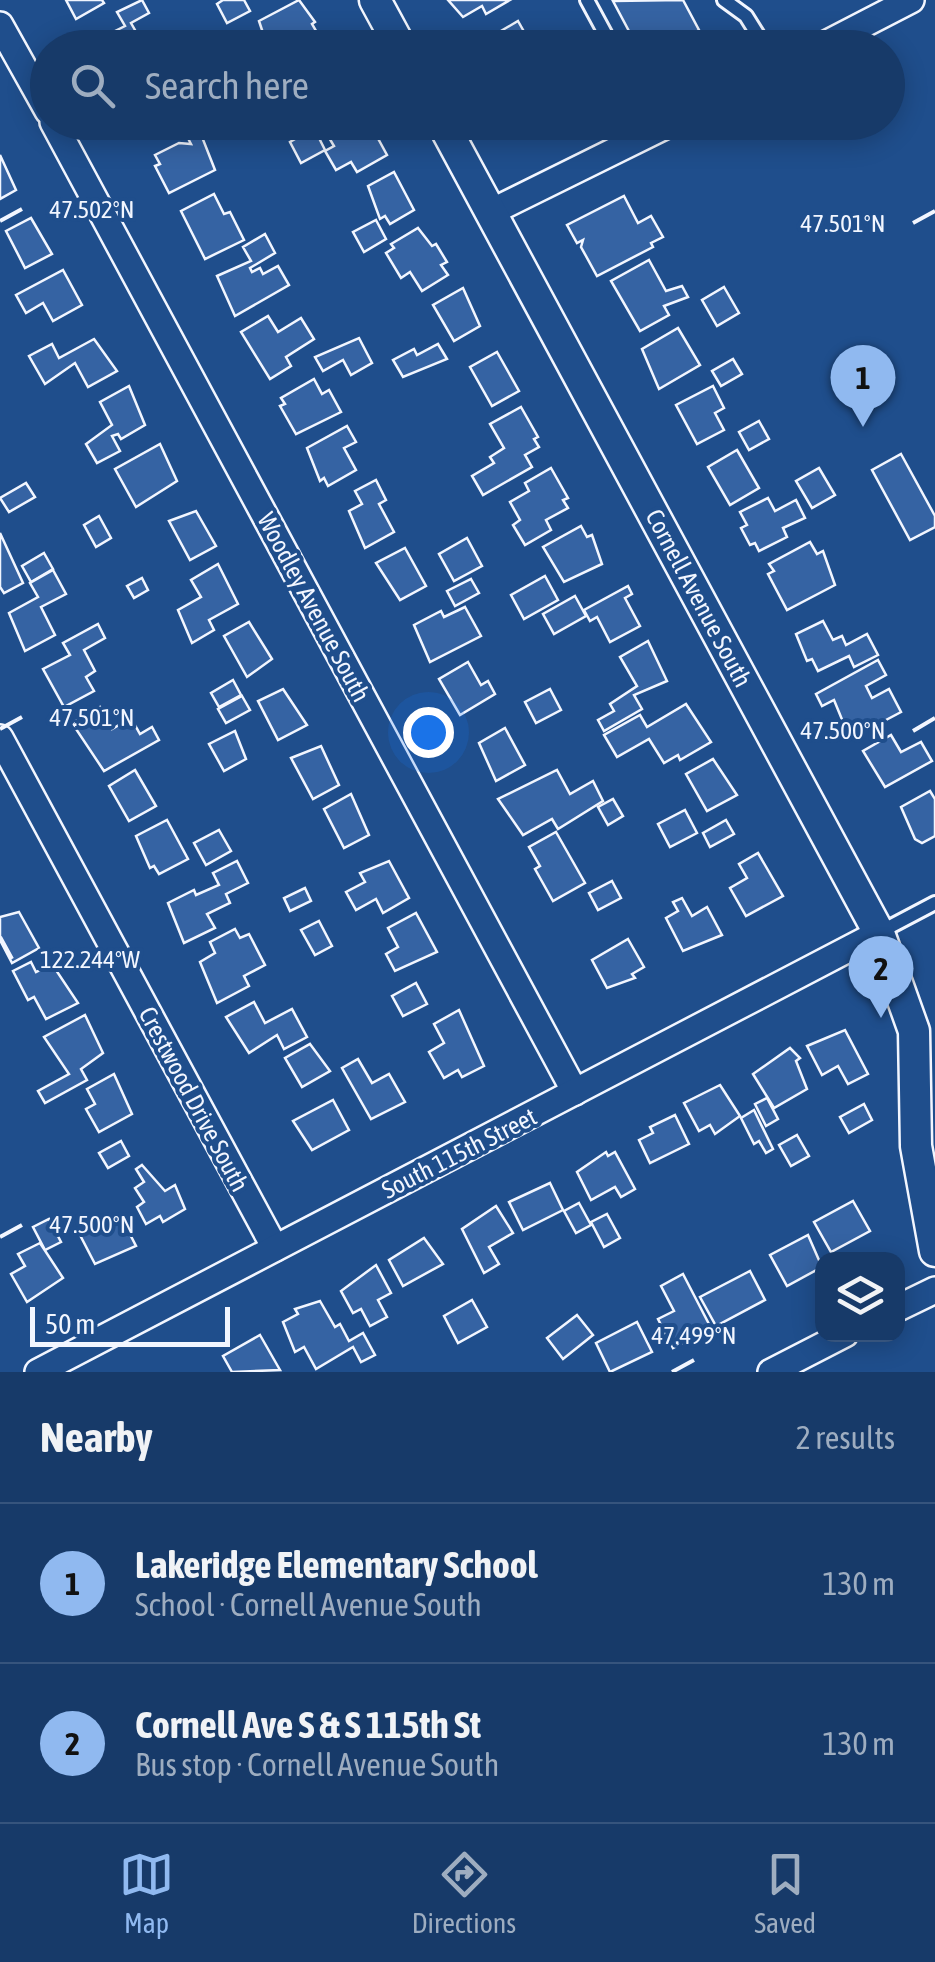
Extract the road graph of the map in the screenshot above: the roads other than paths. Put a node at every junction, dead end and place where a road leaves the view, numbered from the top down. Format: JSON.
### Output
{"nodes":[{"id":1,"x":376,"y":0,"type":"edge"},
{"id":2,"x":586,"y":0,"type":"edge"},
{"id":3,"x":724,"y":0,"type":"edge"},
{"id":4,"x":911,"y":0,"type":"edge"},
{"id":5,"x":0,"y":25,"type":"edge"},
{"id":6,"x":392,"y":30,"type":"edge"},
{"id":7,"x":602,"y":30,"type":"edge"},
{"id":8,"x":755,"y":30,"type":"edge"},
{"id":9,"x":853,"y":30,"type":"edge"},
{"id":10,"x":30,"y":79,"type":"edge"},
{"id":11,"x":64,"y":140,"type":"edge"},
{"id":12,"x":452,"y":140,"type":"edge"},
{"id":13,"x":633,"y":140,"type":"edge"},
{"id":14,"x":491,"y":212,"type":"junction"},
{"id":15,"x":0,"y":738,"type":"edge"},
{"id":16,"x":935,"y":903,"type":"edge"},
{"id":17,"x":879,"y":933,"type":"junction"},
{"id":18,"x":576,"y":1092,"type":"junction"},
{"id":19,"x":275,"y":1248,"type":"junction"},
{"id":20,"x":935,"y":1252,"type":"edge"},
{"id":21,"x":935,"y":1290,"type":"edge"},
{"id":22,"x":905,"y":1305,"type":"edge"},
{"id":23,"x":830,"y":1342,"type":"edge"},
{"id":24,"x":38,"y":1372,"type":"edge"},
{"id":25,"x":771,"y":1372,"type":"edge"}],
"edges":[{"from":1,"to":6,"type":"street"},
{"from":2,"to":7,"type":"lane"},
{"from":3,"to":8,"type":"lane"},
{"from":4,"to":9,"type":"street"},
{"from":5,"to":10,"type":"street"},
{"from":11,"to":18,"type":"street","name":"Woodley Avenue South"},
{"from":12,"to":14,"type":"street","name":"Cornell Avenue South"},
{"from":13,"to":14,"type":"street"},
{"from":14,"to":17,"type":"street","name":"Cornell Avenue South"},
{"from":15,"to":19,"type":"street","name":"Crestwood Drive South"},
{"from":16,"to":17,"type":"lane"},
{"from":17,"to":18,"type":"street","name":"South 115th Street"},
{"from":17,"to":20,"type":"street","name":"Cornell Avenue South"},
{"from":18,"to":19,"type":"street","name":"South 115th Street"},
{"from":19,"to":24,"type":"street","name":"South 115th Street"},
{"from":21,"to":22,"type":"street"},
{"from":23,"to":25,"type":"street"}]}
